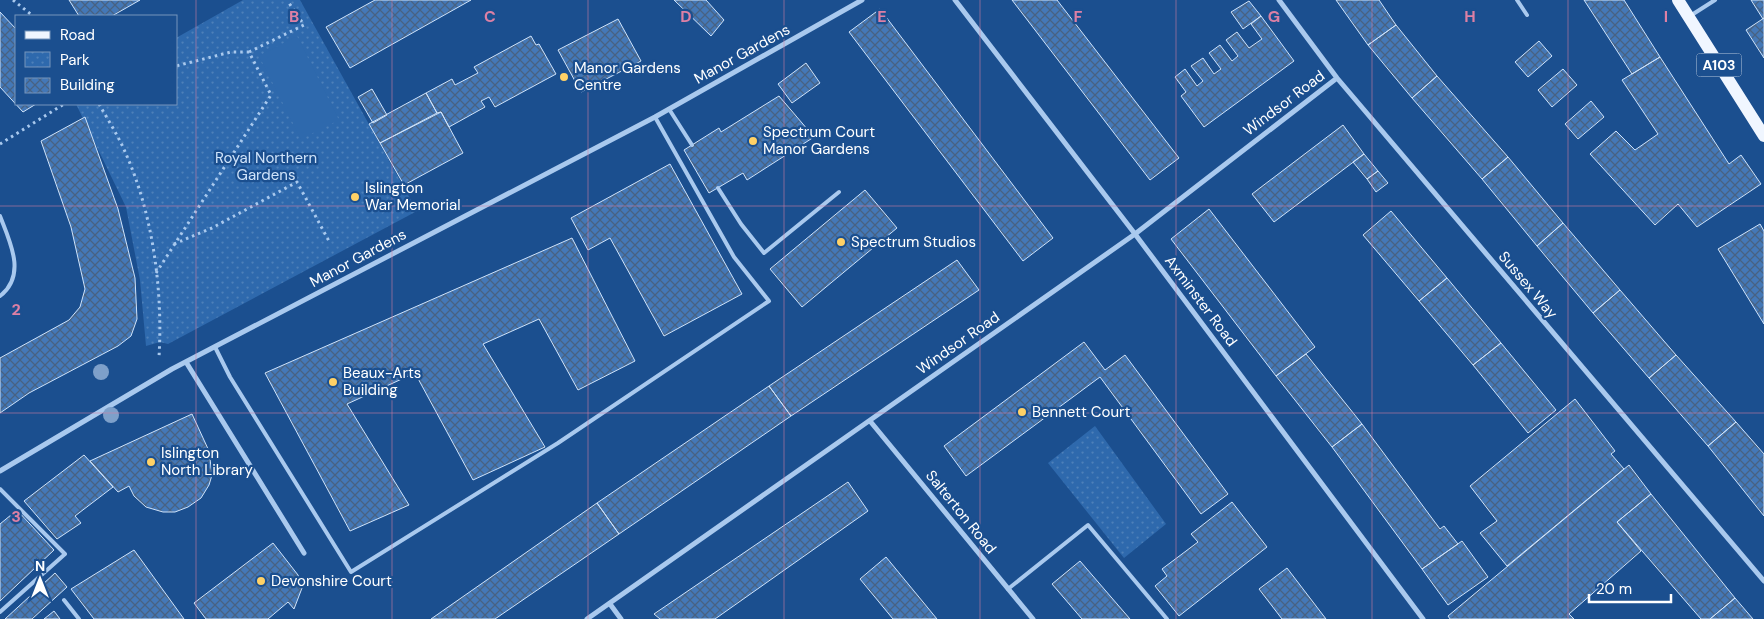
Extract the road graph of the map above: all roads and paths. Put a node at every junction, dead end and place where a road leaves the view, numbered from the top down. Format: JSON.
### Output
{"nodes":[{"id":1,"x":13,"y":0,"type":"edge"},
{"id":2,"x":862,"y":0,"type":"edge"},
{"id":3,"x":955,"y":0,"type":"edge"},
{"id":4,"x":1279,"y":0,"type":"edge"},
{"id":5,"x":1517,"y":0,"type":"edge"},
{"id":6,"x":1678,"y":0,"type":"edge"},
{"id":7,"x":1715,"y":0,"type":"edge"},
{"id":8,"x":289,"y":3,"type":"dead end"},
{"id":9,"x":1527,"y":14,"type":"dead end"},
{"id":10,"x":32,"y":15,"type":"edge"},
{"id":11,"x":1688,"y":17,"type":"junction"},
{"id":12,"x":249,"y":52,"type":"junction"},
{"id":13,"x":178,"y":66,"type":"edge"},
{"id":14,"x":1337,"y":78,"type":"junction"},
{"id":15,"x":62,"y":105,"type":"edge"},
{"id":16,"x":100,"y":105,"type":"edge"},
{"id":17,"x":669,"y":109,"type":"junction"},
{"id":18,"x":654,"y":117,"type":"junction"},
{"id":19,"x":1764,"y":135,"type":"edge"},
{"id":20,"x":0,"y":144,"type":"edge"},
{"id":21,"x":692,"y":145,"type":"dead end"},
{"id":22,"x":718,"y":188,"type":"dead end"},
{"id":23,"x":838,"y":192,"type":"dead end"},
{"id":24,"x":0,"y":216,"type":"edge"},
{"id":25,"x":1135,"y":234,"type":"junction"},
{"id":26,"x":330,"y":243,"type":"dead end"},
{"id":27,"x":173,"y":244,"type":"junction"},
{"id":28,"x":156,"y":273,"type":"junction"},
{"id":29,"x":0,"y":296,"type":"edge"},
{"id":30,"x":215,"y":347,"type":"junction"},
{"id":31,"x":186,"y":362,"type":"junction"},
{"id":32,"x":158,"y":378,"type":"junction"},
{"id":33,"x":870,"y":421,"type":"junction"},
{"id":34,"x":0,"y":471,"type":"edge"},
{"id":35,"x":0,"y":489,"type":"edge"},
{"id":36,"x":304,"y":553,"type":"dead end"},
{"id":37,"x":1764,"y":581,"type":"edge"},
{"id":38,"x":1008,"y":589,"type":"junction"},
{"id":39,"x":64,"y":600,"type":"dead end"},
{"id":40,"x":610,"y":604,"type":"junction"},
{"id":41,"x":0,"y":612,"type":"edge"},
{"id":42,"x":78,"y":619,"type":"edge"},
{"id":43,"x":587,"y":619,"type":"edge"},
{"id":44,"x":621,"y":619,"type":"edge"},
{"id":45,"x":1033,"y":619,"type":"edge"},
{"id":46,"x":1167,"y":619,"type":"edge"},
{"id":47,"x":1423,"y":619,"type":"edge"}],
"edges":[{"from":1,"to":10,"type":"path"},
{"from":2,"to":17,"type":"street","name":"Manor Gardens"},
{"from":3,"to":25,"type":"street","name":"Axminster Road"},
{"from":4,"to":14,"type":"street","name":"Sussex Way"},
{"from":5,"to":9,"type":"lane"},
{"from":6,"to":11,"type":"main road","number":"A103"},
{"from":7,"to":11,"type":"lane"},
{"from":8,"to":12,"type":"path"},
{"from":11,"to":19,"type":"main road","number":"A103"},
{"from":12,"to":13,"type":"path"},
{"from":12,"to":27,"type":"path"},
{"from":14,"to":25,"type":"street","name":"Windsor Road"},
{"from":14,"to":37,"type":"street","name":"Sussex Way"},
{"from":15,"to":20,"type":"path"},
{"from":16,"to":28,"type":"path"},
{"from":17,"to":18,"type":"street","name":"Manor Gardens"},
{"from":17,"to":21,"type":"lane"},
{"from":18,"to":30,"type":"street","name":"Manor Gardens"},
{"from":18,"to":30,"type":"lane"},
{"from":22,"to":23,"type":"lane"},
{"from":24,"to":29,"type":"lane"},
{"from":25,"to":33,"type":"street","name":"Windsor Road"},
{"from":25,"to":47,"type":"street","name":"Axminster Road"},
{"from":26,"to":27,"type":"path"},
{"from":27,"to":28,"type":"path"},
{"from":28,"to":32,"type":"path"},
{"from":30,"to":31,"type":"street","name":"Manor Gardens"},
{"from":31,"to":32,"type":"street","name":"Manor Gardens"},
{"from":31,"to":36,"type":"street"},
{"from":32,"to":34,"type":"street","name":"Manor Gardens"},
{"from":33,"to":38,"type":"street","name":"Salterton Road"},
{"from":33,"to":40,"type":"street","name":"Windsor Road"},
{"from":35,"to":41,"type":"lane"},
{"from":38,"to":45,"type":"street","name":"Salterton Road"},
{"from":38,"to":46,"type":"lane"},
{"from":39,"to":42,"type":"lane"},
{"from":40,"to":43,"type":"street","name":"Windsor Road"},
{"from":40,"to":44,"type":"street"}]}
